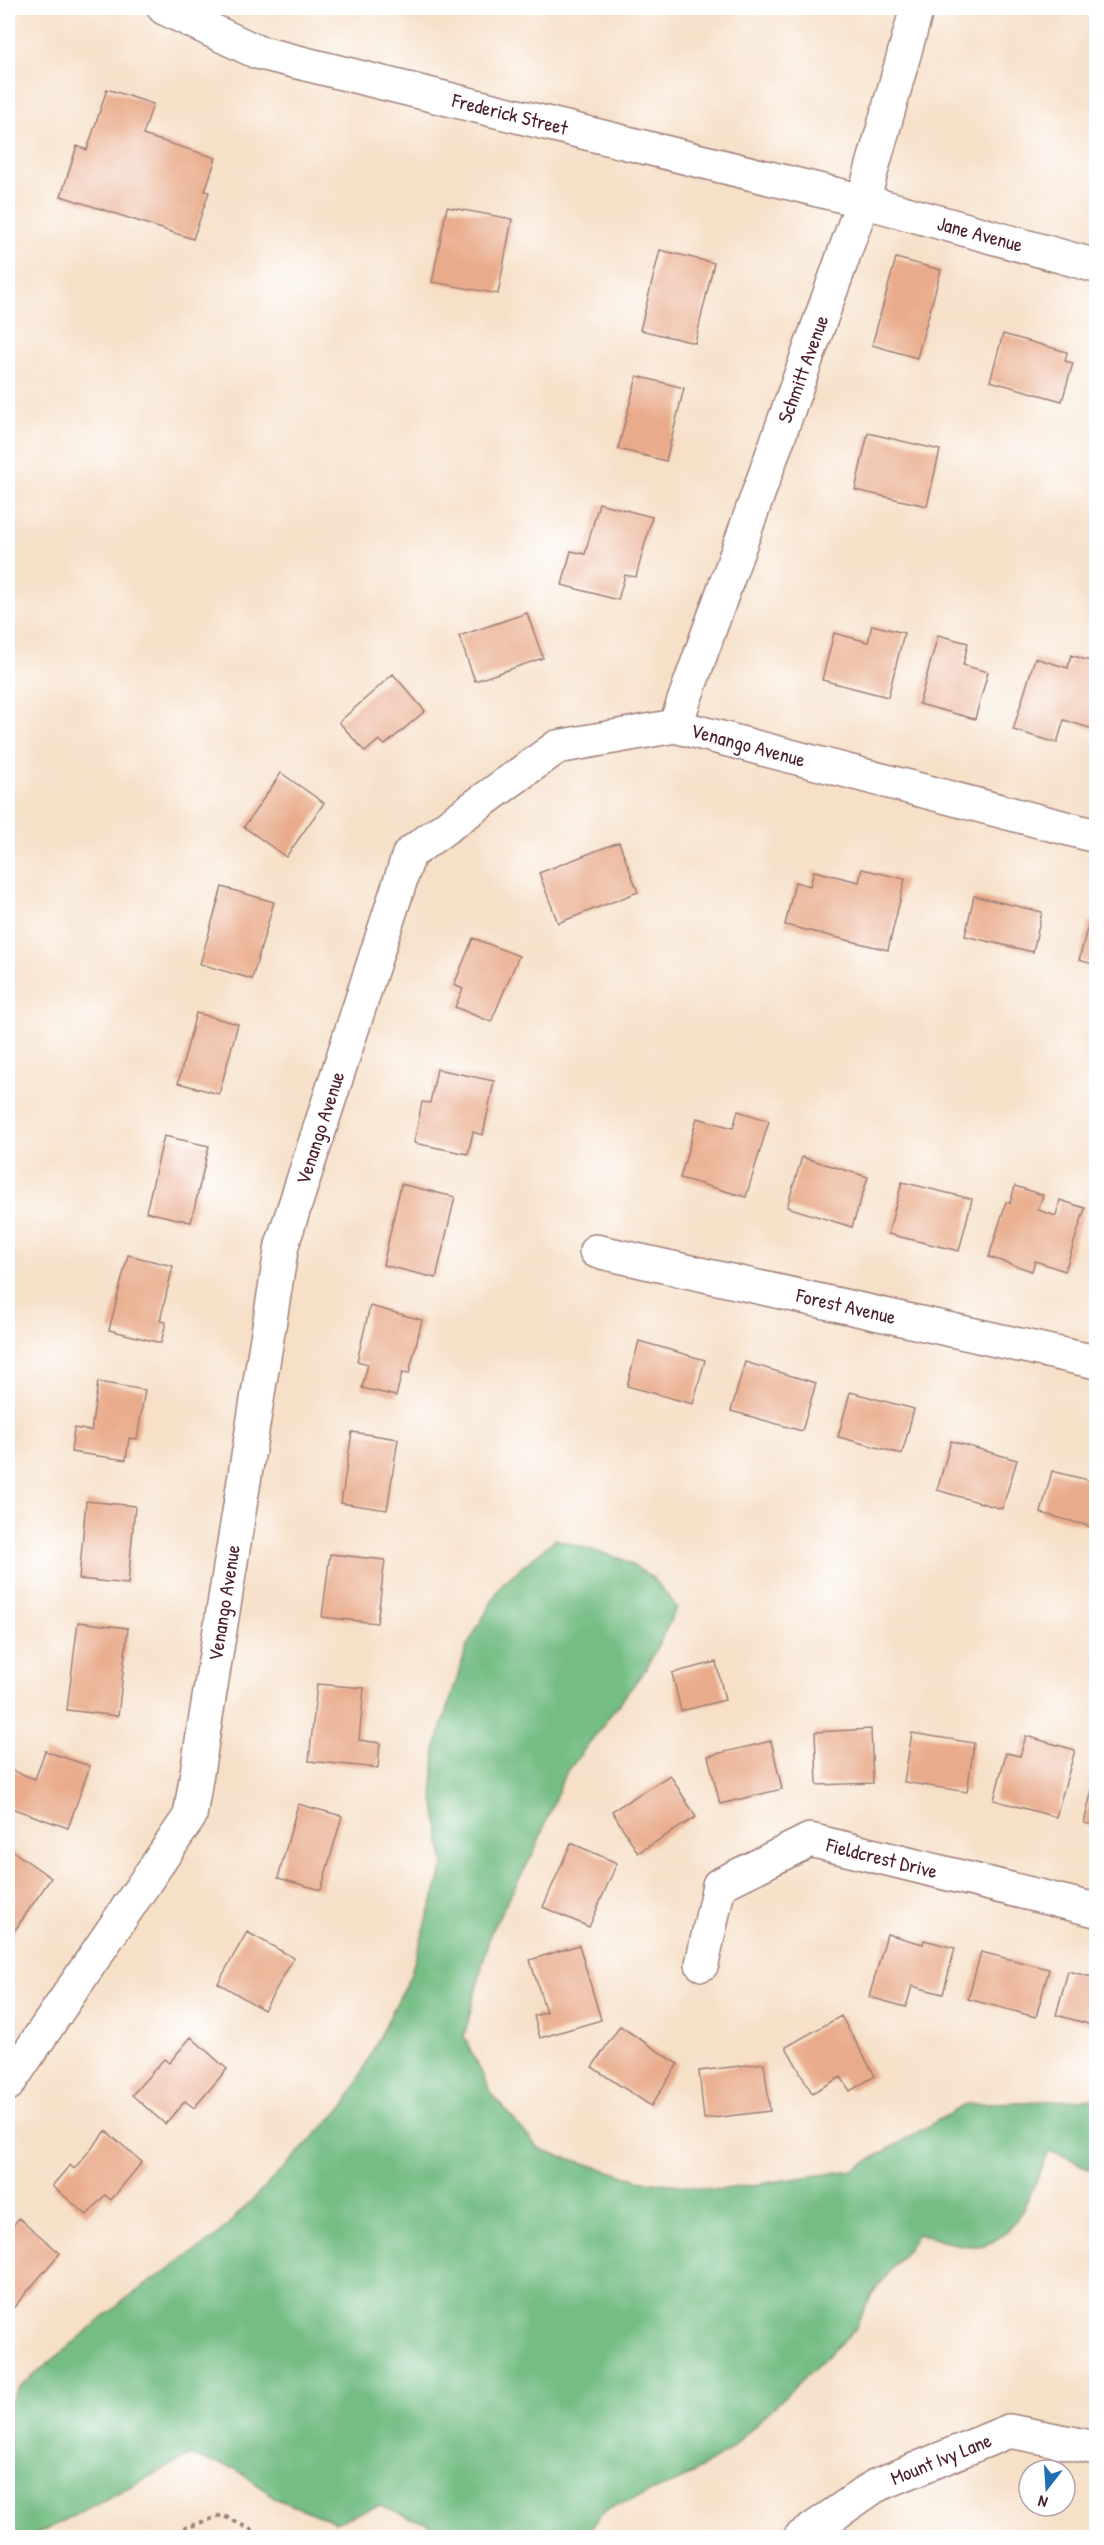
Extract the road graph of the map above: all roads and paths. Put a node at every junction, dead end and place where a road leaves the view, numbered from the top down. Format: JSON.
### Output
{"nodes":[{"id":1,"x":164,"y":8,"type":"edge"},
{"id":2,"x":918,"y":8,"type":"edge"},
{"id":3,"x":863,"y":201,"type":"junction"},
{"id":4,"x":1096,"y":266,"type":"edge"},
{"id":5,"x":675,"y":726,"type":"junction"},
{"id":6,"x":1096,"y":836,"type":"edge"},
{"id":7,"x":596,"y":1251,"type":"dead end"},
{"id":8,"x":1096,"y":1362,"type":"edge"},
{"id":9,"x":1096,"y":1910,"type":"edge"},
{"id":10,"x":702,"y":1964,"type":"dead end"},
{"id":11,"x":8,"y":2084,"type":"edge"},
{"id":12,"x":1096,"y":2448,"type":"edge"},
{"id":13,"x":180,"y":2538,"type":"edge"},
{"id":14,"x":267,"y":2538,"type":"edge"},
{"id":15,"x":800,"y":2538,"type":"edge"}],
"edges":[{"from":1,"to":3,"type":"street","name":"Frederick Street"},
{"from":2,"to":3,"type":"street","name":"Schmitt Avenue"},
{"from":3,"to":4,"type":"street","name":"Jane Avenue"},
{"from":3,"to":5,"type":"street","name":"Schmitt Avenue"},
{"from":5,"to":6,"type":"street","name":"Venango Avenue"},
{"from":5,"to":11,"type":"street","name":"Venango Avenue"},
{"from":7,"to":8,"type":"street","name":"Forest Avenue"},
{"from":9,"to":10,"type":"street","name":"Fieldcrest Drive"},
{"from":12,"to":15,"type":"street","name":"Mount Ivy Lane"},
{"from":13,"to":14,"type":"path"}]}
